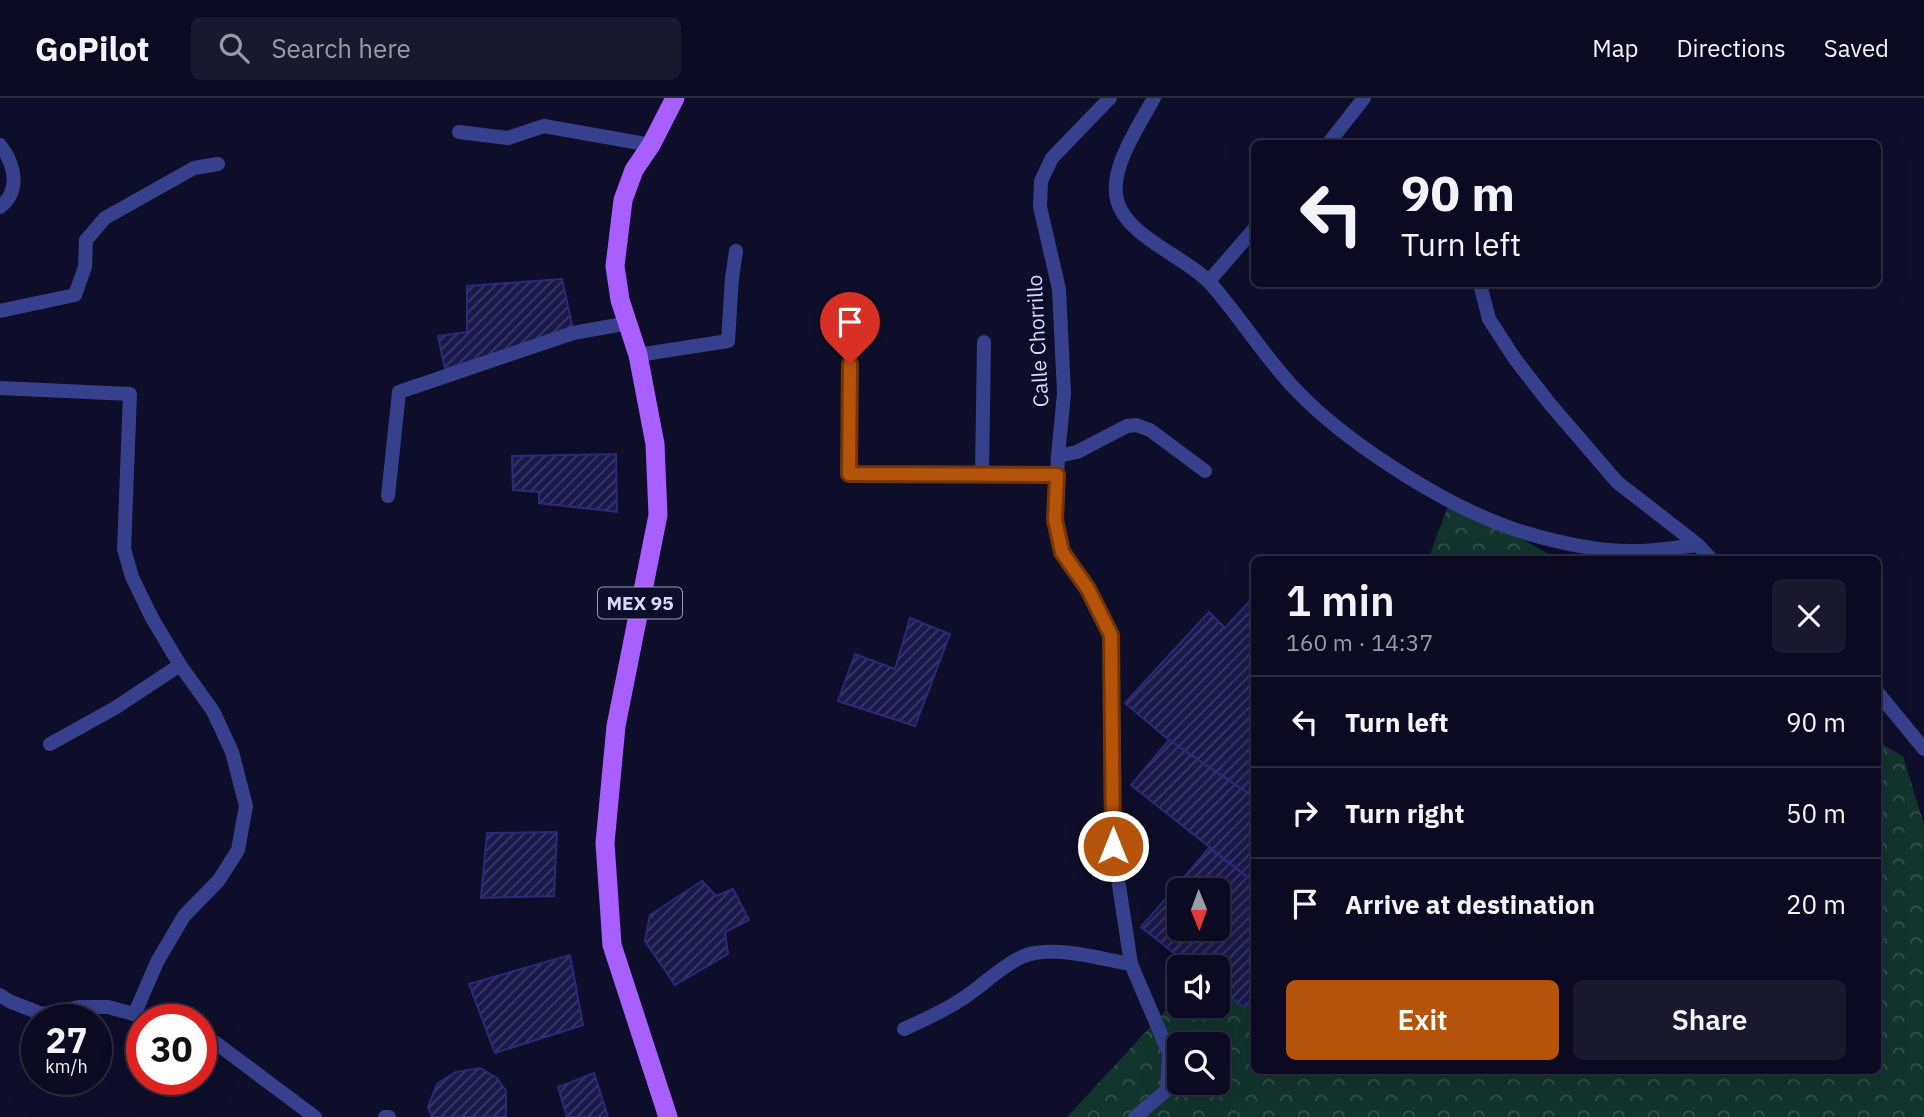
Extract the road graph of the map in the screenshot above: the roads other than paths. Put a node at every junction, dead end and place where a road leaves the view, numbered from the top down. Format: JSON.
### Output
{"nodes":[{"id":1,"x":675,"y":98,"type":"edge"},
{"id":2,"x":1110,"y":98,"type":"edge"},
{"id":3,"x":1154,"y":98,"type":"edge"},
{"id":4,"x":1364,"y":98,"type":"edge"},
{"id":5,"x":459,"y":132,"type":"dead end"},
{"id":6,"x":1331,"y":140,"type":"edge"},
{"id":7,"x":0,"y":145,"type":"edge"},
{"id":8,"x":650,"y":145,"type":"junction"},
{"id":9,"x":218,"y":164,"type":"dead end"},
{"id":10,"x":0,"y":207,"type":"edge"},
{"id":11,"x":1251,"y":233,"type":"edge"},
{"id":12,"x":736,"y":251,"type":"dead end"},
{"id":13,"x":1209,"y":281,"type":"junction"},
{"id":14,"x":1481,"y":287,"type":"edge"},
{"id":15,"x":0,"y":311,"type":"edge"},
{"id":16,"x":629,"y":323,"type":"junction"},
{"id":17,"x":984,"y":342,"type":"dead end"},
{"id":18,"x":638,"y":355,"type":"junction"},
{"id":19,"x":850,"y":364,"type":"dead end"},
{"id":20,"x":0,"y":388,"type":"edge"},
{"id":21,"x":1058,"y":456,"type":"junction"},
{"id":22,"x":1205,"y":471,"type":"dead end"},
{"id":23,"x":982,"y":475,"type":"junction"},
{"id":24,"x":1057,"y":475,"type":"junction"},
{"id":25,"x":388,"y":496,"type":"dead end"},
{"id":26,"x":1698,"y":545,"type":"junction"},
{"id":27,"x":1708,"y":556,"type":"edge"},
{"id":28,"x":180,"y":665,"type":"junction"},
{"id":29,"x":1881,"y":697,"type":"edge"},
{"id":30,"x":51,"y":744,"type":"dead end"},
{"id":31,"x":1924,"y":750,"type":"edge"},
{"id":32,"x":1131,"y":964,"type":"junction"},
{"id":33,"x":0,"y":995,"type":"edge"},
{"id":34,"x":139,"y":1004,"type":"edge"},
{"id":35,"x":126,"y":1011,"type":"edge"},
{"id":36,"x":904,"y":1028,"type":"dead end"},
{"id":37,"x":217,"y":1043,"type":"edge"},
{"id":38,"x":315,"y":1117,"type":"edge"},
{"id":39,"x":668,"y":1117,"type":"edge"},
{"id":40,"x":1135,"y":1117,"type":"edge"}],
"edges":[{"from":1,"to":8,"type":"main road","number":"MEX 95"},
{"from":2,"to":21,"type":"street","name":"Calle Chorrillo"},
{"from":3,"to":13,"type":"street"},
{"from":4,"to":6,"type":"street"},
{"from":5,"to":8,"type":"street"},
{"from":7,"to":10,"type":"street"},
{"from":8,"to":16,"type":"main road","number":"MEX 95"},
{"from":9,"to":15,"type":"street"},
{"from":11,"to":13,"type":"street"},
{"from":12,"to":18,"type":"street"},
{"from":13,"to":26,"type":"street"},
{"from":14,"to":26,"type":"street"},
{"from":16,"to":18,"type":"main road","number":"MEX 95"},
{"from":16,"to":25,"type":"street"},
{"from":17,"to":23,"type":"street"},
{"from":18,"to":39,"type":"main road","number":"MEX 95"},
{"from":19,"to":23,"type":"street"},
{"from":20,"to":28,"type":"street"},
{"from":21,"to":22,"type":"street"},
{"from":21,"to":24,"type":"street","name":"Calle Chorrillo"},
{"from":23,"to":24,"type":"street"},
{"from":24,"to":32,"type":"street","name":"Calle Chorrillo"},
{"from":26,"to":27,"type":"street"},
{"from":28,"to":30,"type":"street"},
{"from":28,"to":34,"type":"street"},
{"from":29,"to":31,"type":"street"},
{"from":32,"to":36,"type":"street"},
{"from":32,"to":40,"type":"street","name":"Calle Chorrillo"},
{"from":33,"to":35,"type":"street"},
{"from":37,"to":38,"type":"street"}]}
